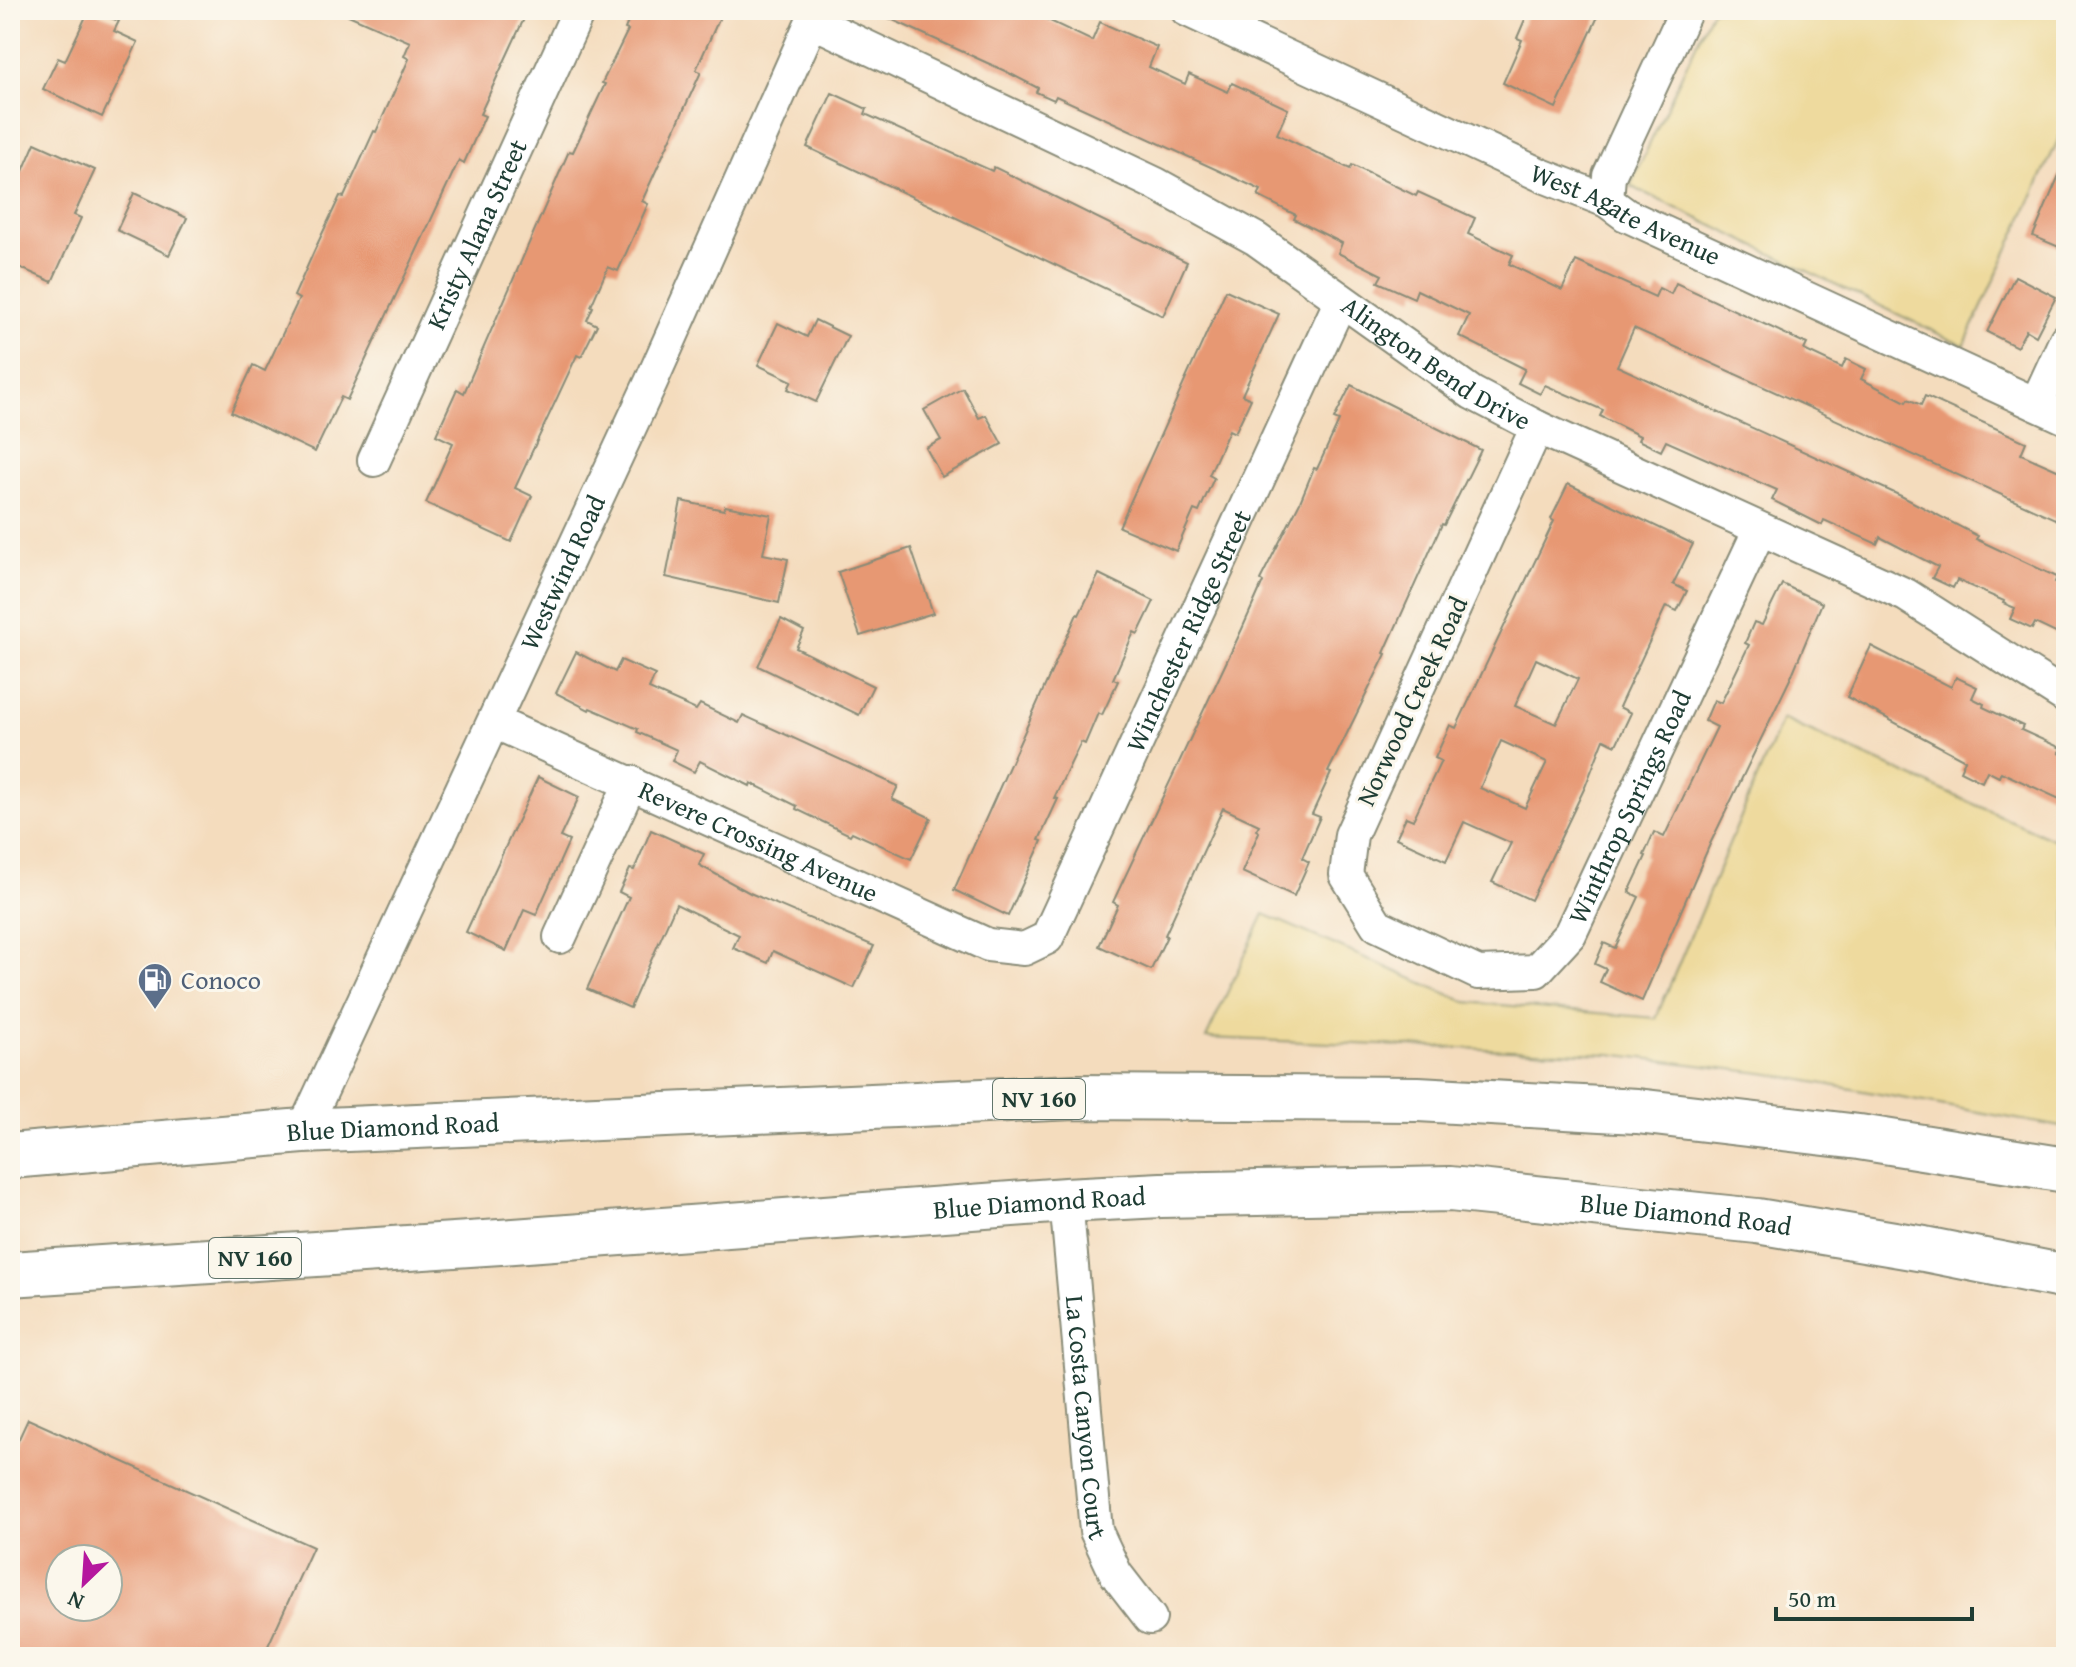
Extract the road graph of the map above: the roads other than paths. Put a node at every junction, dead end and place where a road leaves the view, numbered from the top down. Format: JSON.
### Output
{"nodes":[{"id":1,"x":579,"y":10,"type":"edge"},
{"id":2,"x":1187,"y":10,"type":"edge"},
{"id":3,"x":1686,"y":10,"type":"edge"},
{"id":4,"x":815,"y":15,"type":"edge"},
{"id":5,"x":1607,"y":201,"type":"junction"},
{"id":6,"x":1341,"y":300,"type":"junction"},
{"id":7,"x":2066,"y":339,"type":"edge"},
{"id":8,"x":2036,"y":404,"type":"junction"},
{"id":9,"x":2066,"y":418,"type":"edge"},
{"id":10,"x":1537,"y":427,"type":"junction"},
{"id":11,"x":374,"y":460,"type":"dead end"},
{"id":12,"x":1760,"y":529,"type":"junction"},
{"id":13,"x":2066,"y":697,"type":"edge"},
{"id":14,"x":494,"y":722,"type":"junction"},
{"id":15,"x":631,"y":782,"type":"junction"},
{"id":16,"x":560,"y":937,"type":"dead end"},
{"id":17,"x":1024,"y":949,"type":"joint"},
{"id":18,"x":1427,"y":949,"type":"joint"},
{"id":19,"x":303,"y":1131,"type":"junction"},
{"id":20,"x":10,"y":1156,"type":"edge"},
{"id":21,"x":2066,"y":1170,"type":"edge"},
{"id":22,"x":1066,"y":1200,"type":"junction"},
{"id":23,"x":10,"y":1274,"type":"edge"},
{"id":24,"x":2066,"y":1277,"type":"edge"},
{"id":25,"x":1150,"y":1618,"type":"dead end"}],
"edges":[{"from":1,"to":11,"type":"street","name":"Kristy Alana Street"},
{"from":2,"to":5,"type":"street","name":"West Agate Avenue"},
{"from":3,"to":5,"type":"street"},
{"from":4,"to":6,"type":"street","name":"Alington Bend Drive"},
{"from":4,"to":14,"type":"street","name":"Westwind Road"},
{"from":5,"to":8,"type":"street","name":"West Agate Avenue"},
{"from":6,"to":10,"type":"street","name":"Alington Bend Drive"},
{"from":6,"to":17,"type":"street","name":"Winchester Ridge Street"},
{"from":7,"to":8,"type":"street"},
{"from":8,"to":9,"type":"street","name":"West Agate Avenue"},
{"from":10,"to":12,"type":"street","name":"Alington Bend Drive"},
{"from":10,"to":18,"type":"street","name":"Norwood Creek Road"},
{"from":12,"to":13,"type":"street","name":"Alington Bend Drive"},
{"from":12,"to":18,"type":"street","name":"Winthrop Springs Road"},
{"from":14,"to":15,"type":"street","name":"Revere Crossing Avenue"},
{"from":14,"to":19,"type":"street","name":"Westwind Road"},
{"from":15,"to":16,"type":"street"},
{"from":15,"to":17,"type":"street","name":"Revere Crossing Avenue"},
{"from":19,"to":20,"type":"highway","name":"Blue Diamond Road","number":"NV 160"},
{"from":19,"to":21,"type":"highway","name":"Blue Diamond Road","number":"NV 160"},
{"from":22,"to":23,"type":"highway","name":"Blue Diamond Road","number":"NV 160"},
{"from":22,"to":24,"type":"highway","name":"Blue Diamond Road","number":"NV 160"},
{"from":22,"to":25,"type":"street","name":"La Costa Canyon Court"}]}
